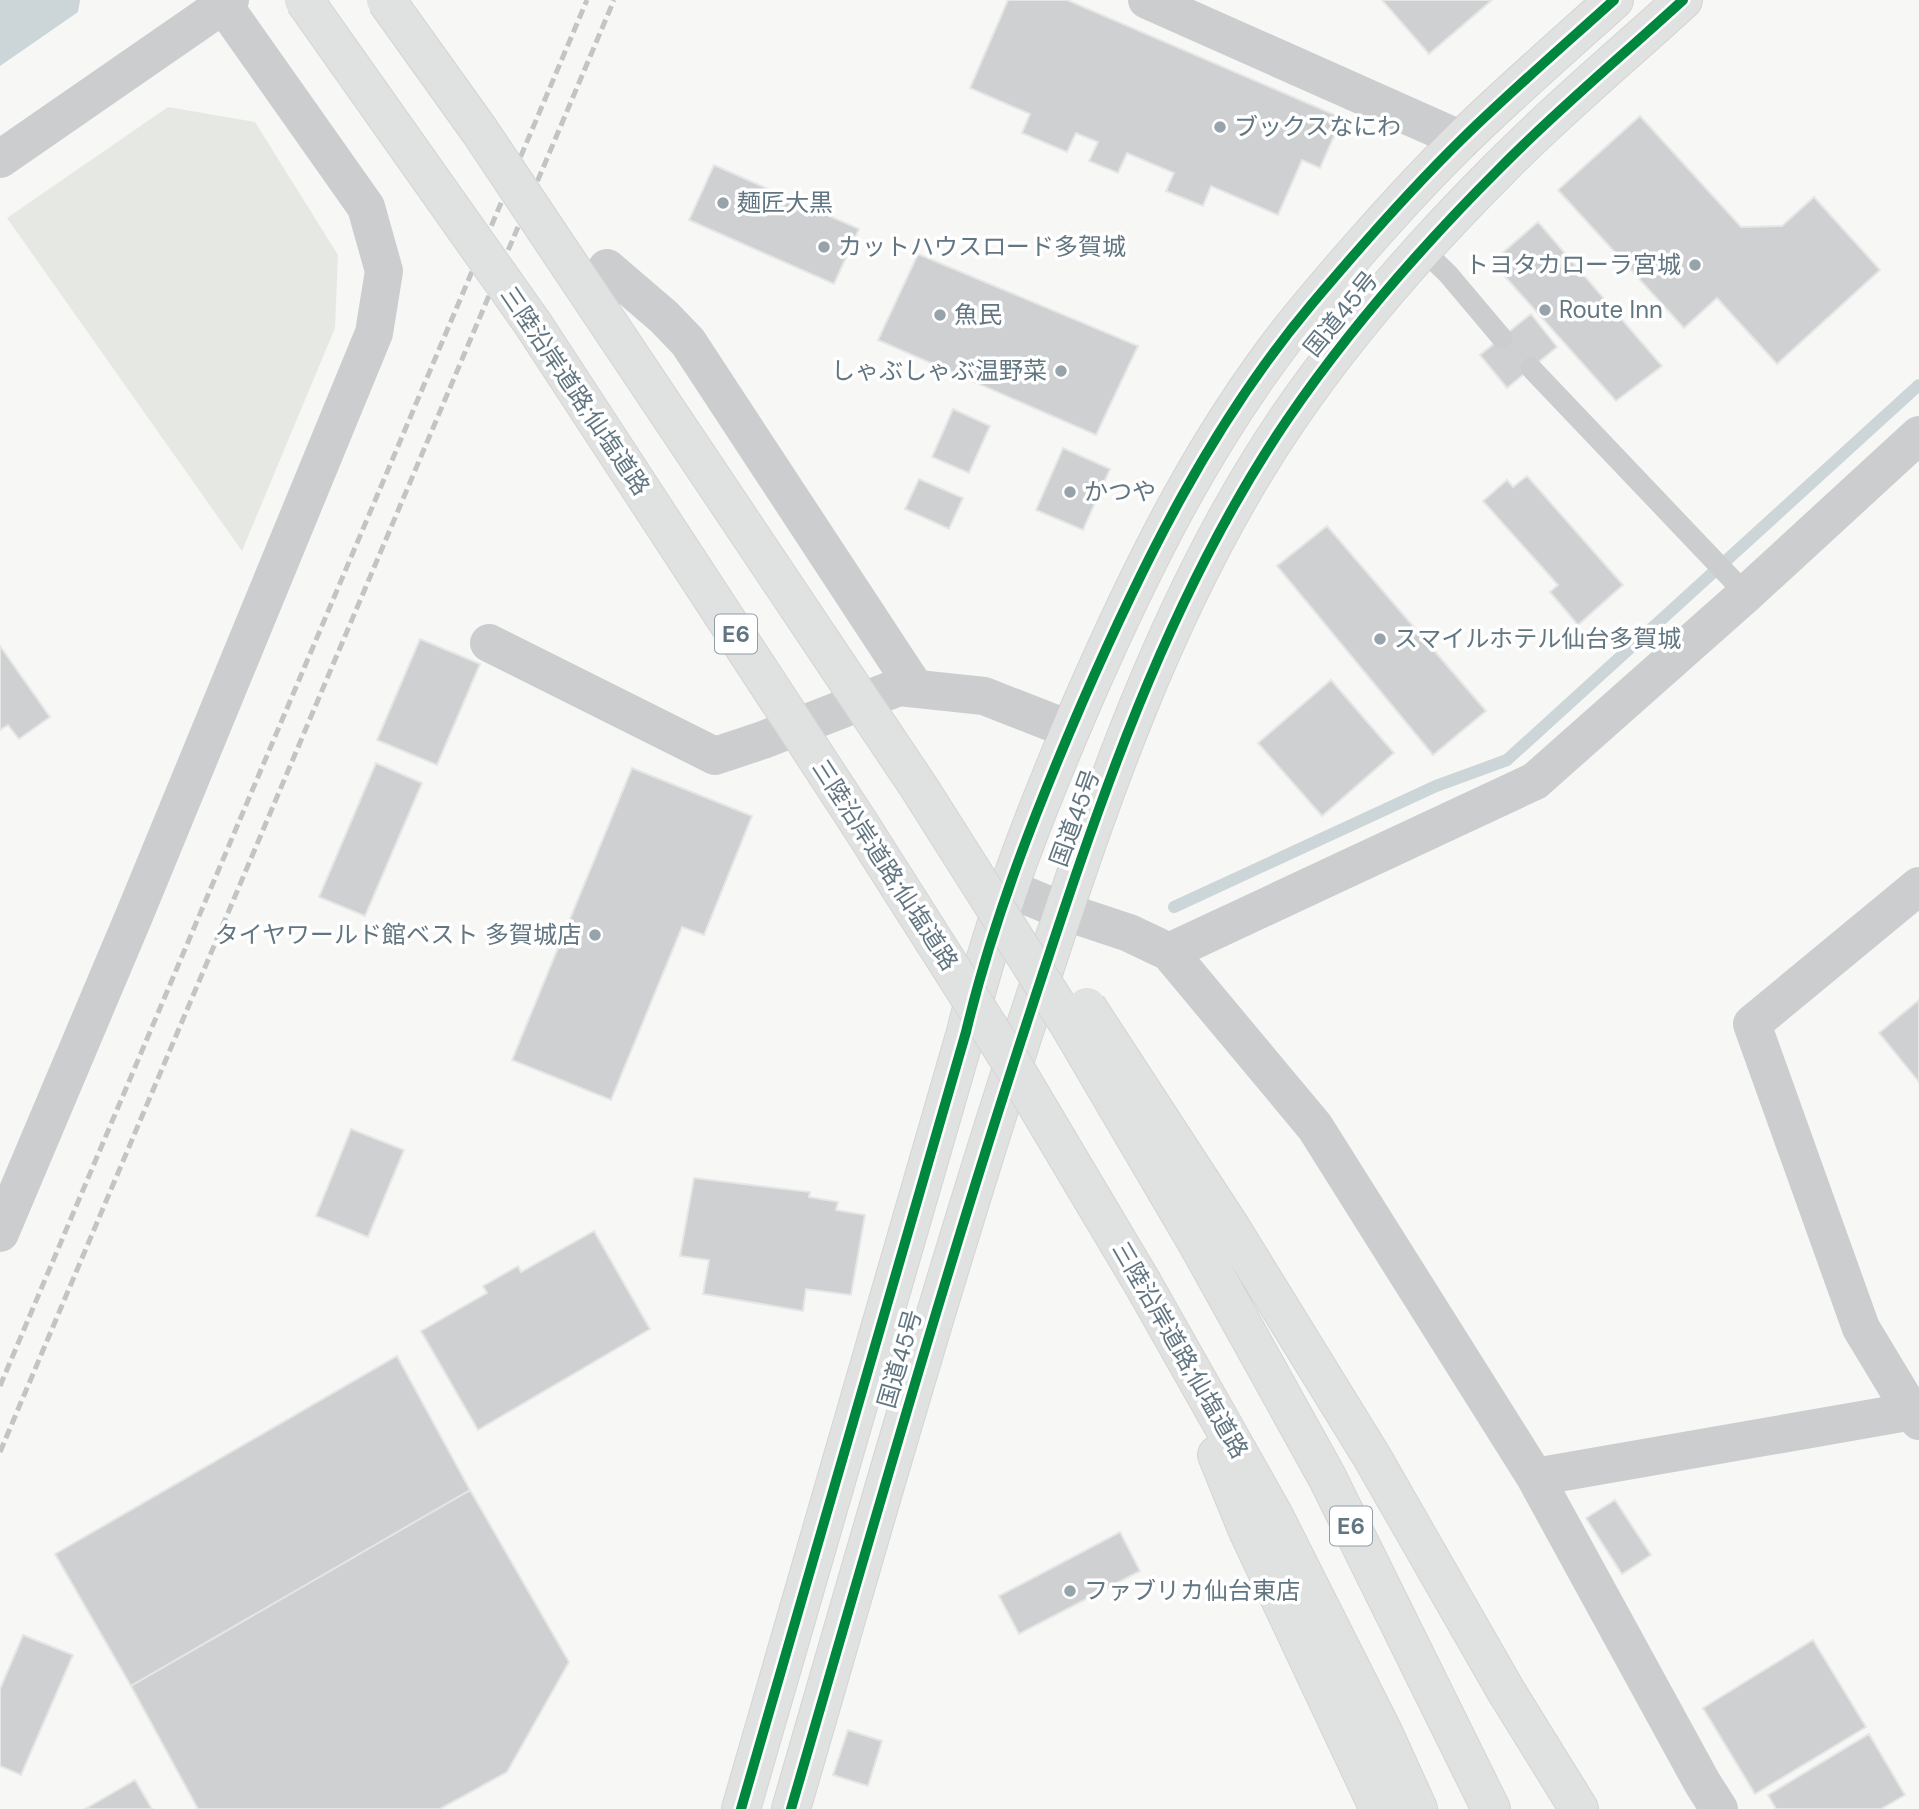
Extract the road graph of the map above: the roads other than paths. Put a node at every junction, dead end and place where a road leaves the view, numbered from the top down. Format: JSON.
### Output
{"nodes":[{"id":1,"x":304,"y":0,"type":"edge"},
{"id":2,"x":386,"y":0,"type":"edge"},
{"id":3,"x":1147,"y":0,"type":"edge"},
{"id":4,"x":1614,"y":0,"type":"edge"},
{"id":5,"x":1683,"y":0,"type":"edge"},
{"id":6,"x":224,"y":2,"type":"edge"},
{"id":7,"x":1462,"y":140,"type":"junction"},
{"id":8,"x":0,"y":159,"type":"edge"},
{"id":9,"x":1422,"y":249,"type":"junction"},
{"id":10,"x":607,"y":268,"type":"dead end"},
{"id":11,"x":1502,"y":338,"type":"dead end"},
{"id":12,"x":1531,"y":368,"type":"dead end"},
{"id":13,"x":1919,"y":435,"type":"edge"},
{"id":14,"x":1744,"y":591,"type":"junction"},
{"id":15,"x":489,"y":643,"type":"dead end"},
{"id":16,"x":915,"y":688,"type":"junction"},
{"id":17,"x":1070,"y":730,"type":"junction"},
{"id":18,"x":1919,"y":886,"type":"edge"},
{"id":19,"x":1008,"y":888,"type":"junction"},
{"id":20,"x":1063,"y":911,"type":"junction"},
{"id":21,"x":1170,"y":952,"type":"junction"},
{"id":22,"x":0,"y":1233,"type":"edge"},
{"id":23,"x":1216,"y":1238,"type":"junction"},
{"id":24,"x":1150,"y":1296,"type":"junction"},
{"id":25,"x":1916,"y":1414,"type":"edge"},
{"id":26,"x":1535,"y":1477,"type":"junction"},
{"id":27,"x":741,"y":1809,"type":"edge"},
{"id":28,"x":791,"y":1809,"type":"edge"},
{"id":29,"x":1379,"y":1809,"type":"edge"},
{"id":30,"x":1418,"y":1809,"type":"edge"},
{"id":31,"x":1492,"y":1809,"type":"edge"},
{"id":32,"x":1579,"y":1809,"type":"edge"},
{"id":33,"x":1719,"y":1809,"type":"edge"}],
"edges":[{"from":1,"to":24,"type":"highway","name":"三陸沿岸道路;仙塩道路","number":"E6","bridge":true},
{"from":2,"to":23,"type":"highway","bridge":true},
{"from":3,"to":7,"type":"street"},
{"from":4,"to":7,"type":"highway","name":"国道45号"},
{"from":5,"to":9,"type":"highway","name":"国道45号"},
{"from":6,"to":8,"type":"street"},
{"from":6,"to":22,"type":"street"},
{"from":7,"to":17,"type":"highway","name":"国道45号"},
{"from":9,"to":11,"type":"lane"},
{"from":9,"to":20,"type":"highway","name":"国道45号"},
{"from":10,"to":16,"type":"street"},
{"from":12,"to":14,"type":"lane"},
{"from":13,"to":14,"type":"street"},
{"from":14,"to":21,"type":"street"},
{"from":15,"to":16,"type":"street"},
{"from":16,"to":17,"type":"street"},
{"from":17,"to":19,"type":"highway","name":"国道45号"},
{"from":18,"to":25,"type":"street"},
{"from":19,"to":20,"type":"street"},
{"from":19,"to":27,"type":"highway","name":"国道45号"},
{"from":20,"to":21,"type":"street"},
{"from":20,"to":28,"type":"highway","name":"国道45号"},
{"from":21,"to":26,"type":"street"},
{"from":23,"to":31,"type":"highway","number":"E6"},
{"from":23,"to":32,"type":"highway"},
{"from":24,"to":29,"type":"highway"},
{"from":24,"to":30,"type":"highway","name":"三陸沿岸道路;仙塩道路","number":"E6"},
{"from":25,"to":26,"type":"street"},
{"from":26,"to":33,"type":"street"}]}
